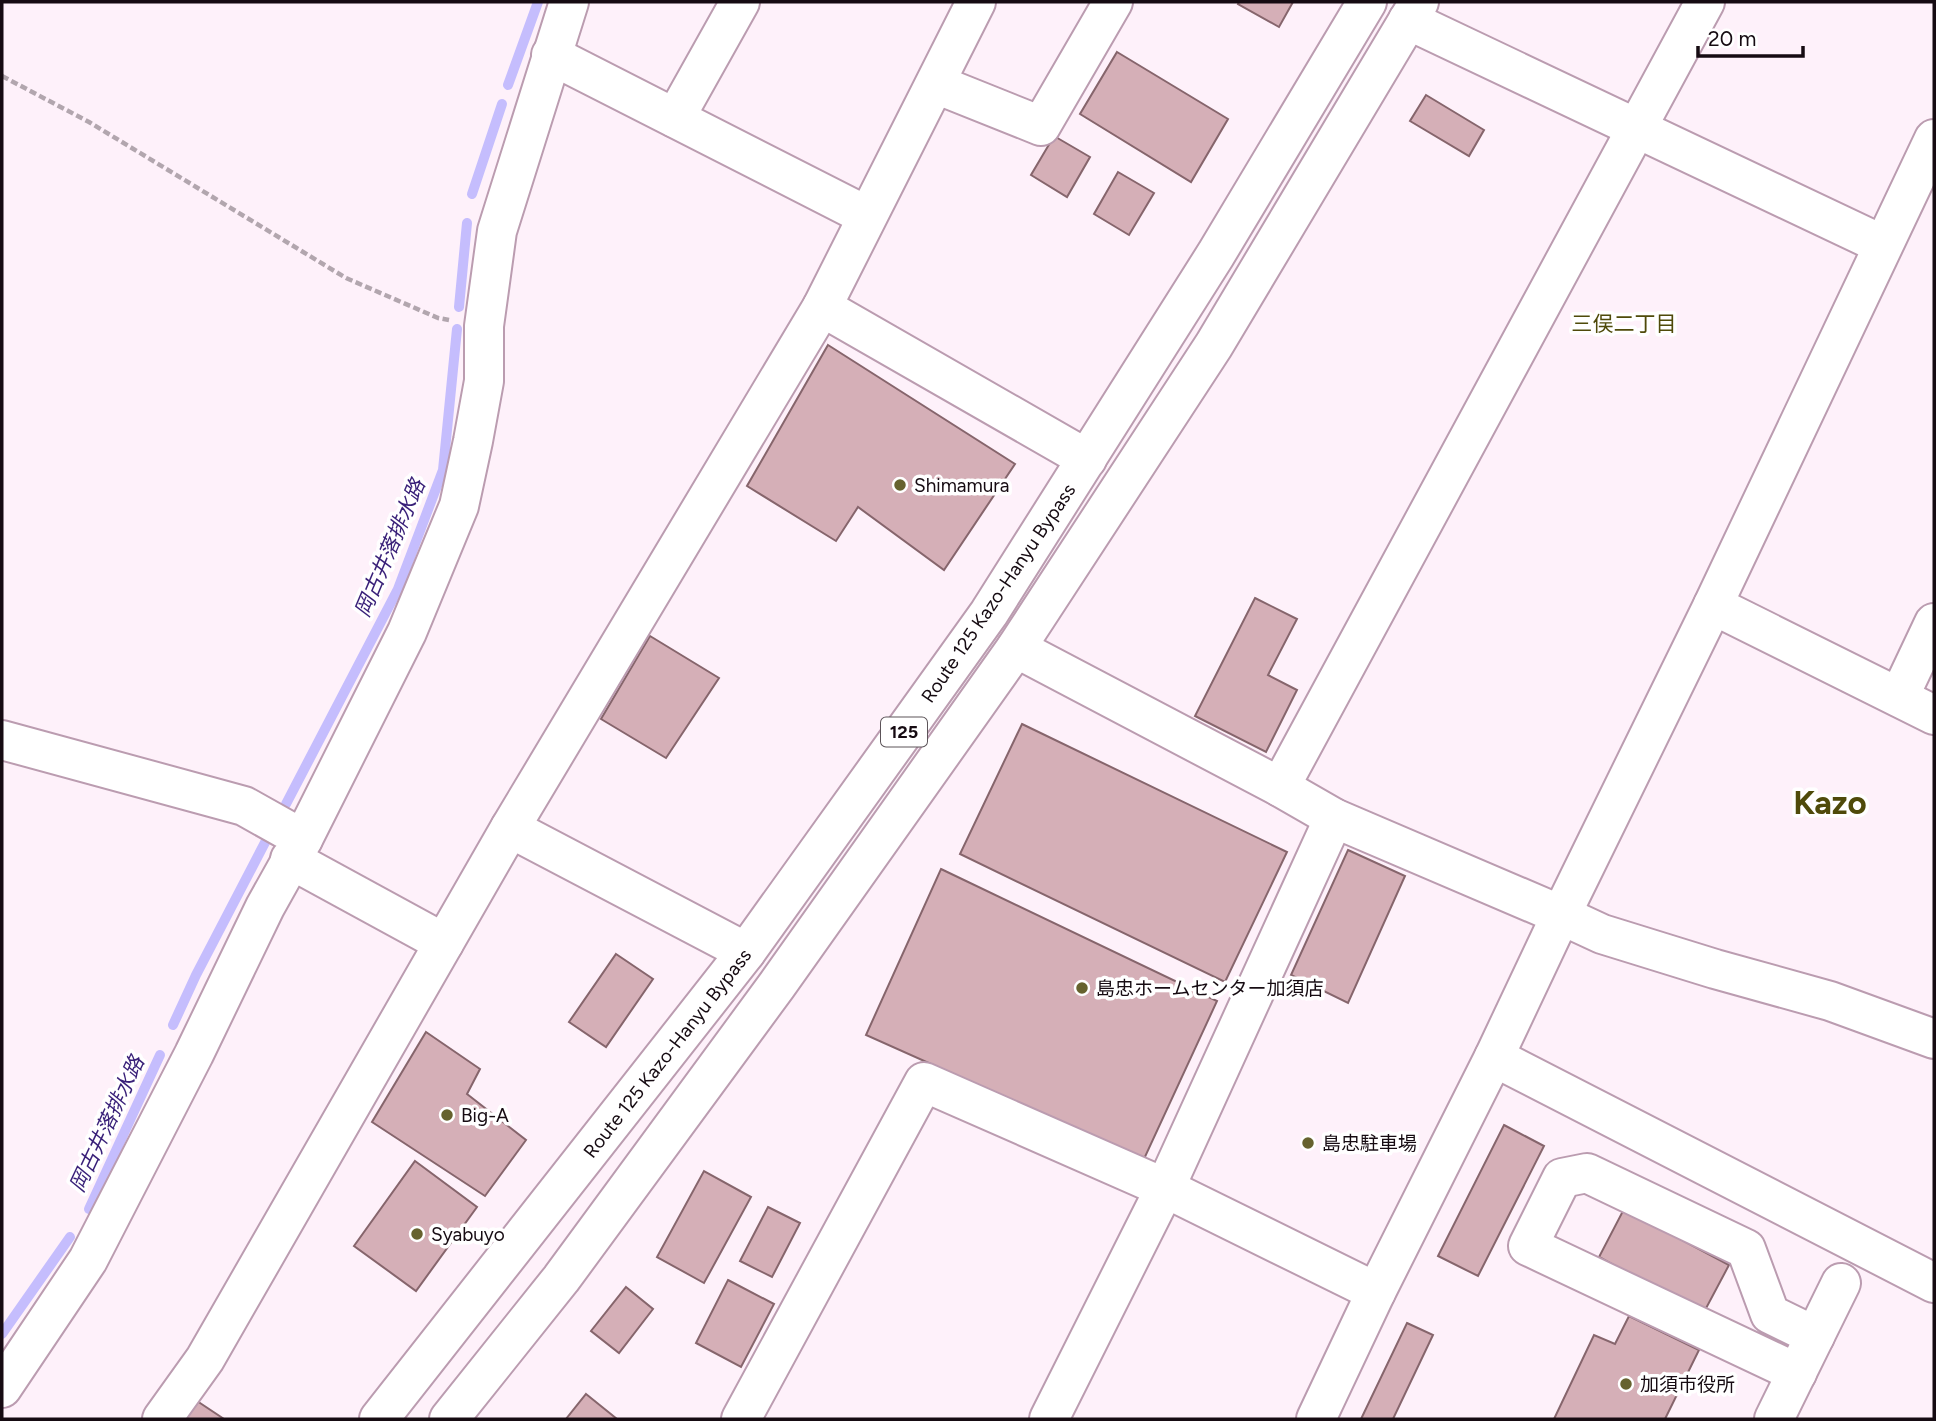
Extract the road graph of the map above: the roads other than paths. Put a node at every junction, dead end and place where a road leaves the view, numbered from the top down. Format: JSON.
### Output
{"nodes":[{"id":1,"x":569,"y":2,"type":"edge"},
{"id":2,"x":740,"y":2,"type":"edge"},
{"id":3,"x":976,"y":2,"type":"edge"},
{"id":4,"x":1113,"y":2,"type":"edge"},
{"id":5,"x":1367,"y":2,"type":"edge"},
{"id":6,"x":1704,"y":2,"type":"edge"},
{"id":7,"x":1413,"y":11,"type":"edge"},
{"id":8,"x":551,"y":55,"type":"junction"},
{"id":9,"x":936,"y":84,"type":"junction"},
{"id":10,"x":675,"y":118,"type":"junction"},
{"id":11,"x":1635,"y":128,"type":"junction"},
{"id":12,"x":1934,"y":139,"type":"edge"},
{"id":13,"x":867,"y":216,"type":"junction"},
{"id":14,"x":1883,"y":245,"type":"junction"},
{"id":15,"x":822,"y":307,"type":"junction"},
{"id":16,"x":1087,"y":459,"type":"junction"},
{"id":17,"x":1713,"y":605,"type":"junction"},
{"id":18,"x":1934,"y":623,"type":"edge"},
{"id":19,"x":1016,"y":648,"type":"junction"},
{"id":20,"x":1899,"y":697,"type":"junction"},
{"id":21,"x":1934,"y":715,"type":"edge"},
{"id":22,"x":2,"y":740,"type":"edge"},
{"id":23,"x":1280,"y":786,"type":"junction"},
{"id":24,"x":1334,"y":818,"type":"junction"},
{"id":25,"x":510,"y":828,"type":"junction"},
{"id":26,"x":286,"y":836,"type":"junction"},
{"id":27,"x":1561,"y":915,"type":"junction"},
{"id":28,"x":444,"y":943,"type":"junction"},
{"id":29,"x":746,"y":952,"type":"junction"},
{"id":30,"x":1934,"y":1039,"type":"edge"},
{"id":31,"x":1494,"y":1057,"type":"junction"},
{"id":32,"x":1165,"y":1188,"type":"junction"},
{"id":33,"x":1841,"y":1283,"type":"dead end"},
{"id":34,"x":1934,"y":1283,"type":"edge"},
{"id":35,"x":1376,"y":1292,"type":"junction"},
{"id":36,"x":1815,"y":1336,"type":"junction"},
{"id":37,"x":1797,"y":1373,"type":"junction"},
{"id":38,"x":2,"y":1388,"type":"edge"},
{"id":39,"x":162,"y":1419,"type":"edge"},
{"id":40,"x":379,"y":1419,"type":"edge"},
{"id":41,"x":449,"y":1419,"type":"edge"},
{"id":42,"x":741,"y":1419,"type":"edge"},
{"id":43,"x":1049,"y":1419,"type":"edge"},
{"id":44,"x":1316,"y":1419,"type":"edge"},
{"id":45,"x":1774,"y":1419,"type":"edge"}],
"edges":[{"from":1,"to":8,"type":"main road"},
{"from":2,"to":10,"type":"main road"},
{"from":3,"to":9,"type":"main road"},
{"from":4,"to":9,"type":"main road"},
{"from":5,"to":16,"type":"main road","name":"Route 125 Kazo-Hanyu Bypass","number":"125"},
{"from":6,"to":11,"type":"main road"},
{"from":7,"to":11,"type":"main road"},
{"from":7,"to":19,"type":"main road","number":"125"},
{"from":8,"to":10,"type":"main road"},
{"from":8,"to":26,"type":"main road"},
{"from":9,"to":13,"type":"main road"},
{"from":10,"to":13,"type":"main road"},
{"from":11,"to":14,"type":"main road"},
{"from":11,"to":23,"type":"main road"},
{"from":12,"to":14,"type":"main road"},
{"from":13,"to":15,"type":"main road"},
{"from":14,"to":17,"type":"main road"},
{"from":15,"to":16,"type":"main road"},
{"from":15,"to":25,"type":"main road"},
{"from":16,"to":29,"type":"main road","name":"Route 125 Kazo-Hanyu Bypass","number":"125"},
{"from":17,"to":20,"type":"main road"},
{"from":17,"to":27,"type":"main road"},
{"from":18,"to":20,"type":"main road"},
{"from":19,"to":23,"type":"main road"},
{"from":19,"to":41,"type":"main road","number":"125"},
{"from":20,"to":21,"type":"main road"},
{"from":22,"to":26,"type":"main road"},
{"from":23,"to":24,"type":"main road"},
{"from":24,"to":27,"type":"main road"},
{"from":24,"to":32,"type":"main road"},
{"from":25,"to":28,"type":"main road"},
{"from":25,"to":29,"type":"main road"},
{"from":26,"to":28,"type":"main road"},
{"from":26,"to":38,"type":"main road"},
{"from":27,"to":30,"type":"main road"},
{"from":27,"to":31,"type":"main road"},
{"from":28,"to":39,"type":"main road"},
{"from":29,"to":40,"type":"main road","name":"Route 125 Kazo-Hanyu Bypass","number":"125"},
{"from":31,"to":34,"type":"main road"},
{"from":31,"to":35,"type":"main road"},
{"from":32,"to":35,"type":"main road"},
{"from":32,"to":42,"type":"main road"},
{"from":32,"to":43,"type":"main road"},
{"from":33,"to":36,"type":"main road"},
{"from":35,"to":44,"type":"main road"},
{"from":36,"to":37,"type":"main road"},
{"from":36,"to":37,"type":"main road"},
{"from":37,"to":45,"type":"main road"}]}
